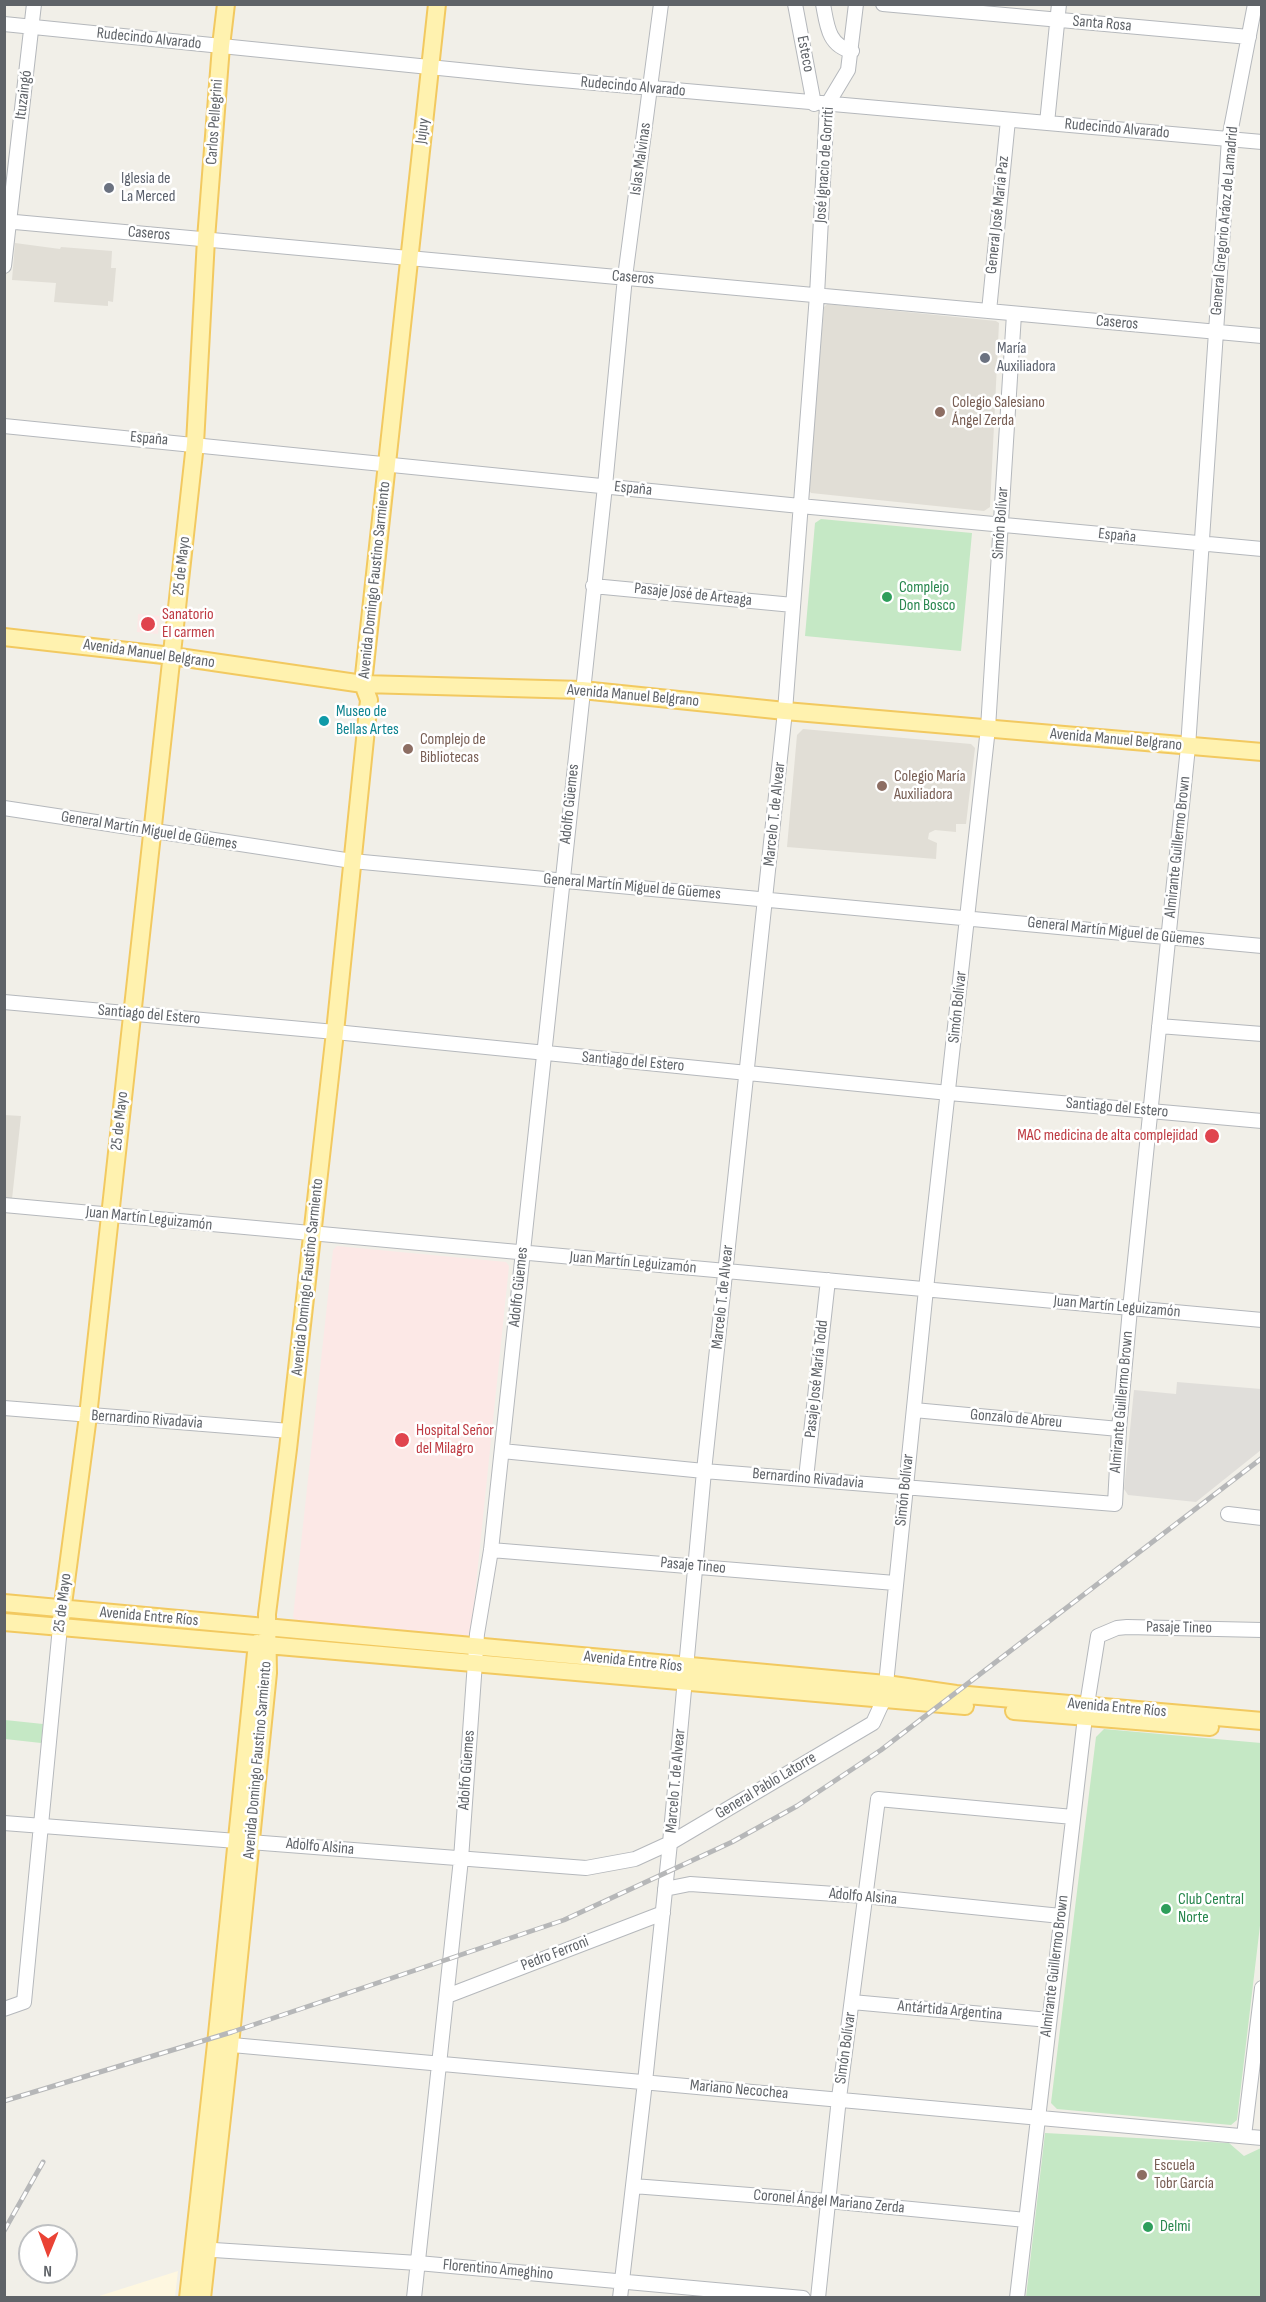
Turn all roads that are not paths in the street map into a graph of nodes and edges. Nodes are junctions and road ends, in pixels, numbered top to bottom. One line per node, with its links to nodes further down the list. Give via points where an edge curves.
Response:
1 (34, 4): 13 (street, Ituzaingó)
2 (226, 4): 15 (main road, Carlos Pellegrini)
3 (437, 4): 17 (main road, Jujuy)
4 (661, 4): 18 (street, Islas Malvinas)
5 (795, 4): 19 (street, Esteco)
6 (823, 4): 16 (street, Esteco, via 833,42)
7 (856, 4): 16 (street, José Ignacio de Gorriti)
8 (882, 4): 11 (street, Santa Rosa)
9 (1059, 4): 11 (street)
10 (1255, 4): 14 (street, General Gregorio Aráoz de Lamadrid)
11 (1058, 20): 14 (street, Santa Rosa); 21 (street)
12 (4, 24): 13 (street, Rudecindo Alvarado)
13 (32, 27): 15 (street, Rudecindo Alvarado); 24 (street, Ituzaingó)
14 (1249, 37): 22 (street, General Gregorio Aráoz de Lamadrid)
15 (221, 46): 17 (street, Rudecindo Alvarado); 25 (main road, Carlos Pellegrini)
16 (852, 51): 19 (street, José Ignacio de Gorriti, via 848,69)
17 (430, 68): 18 (street, Rudecindo Alvarado); 26 (main road, Jujuy)
18 (651, 88): 19 (street, Rudecindo Alvarado); 28 (street, Islas Malvinas)
19 (820, 104): 20 (street, Rudecindo Alvarado); 29 (street, José Ignacio de Gorriti)
20 (1008, 120): 21 (street, Rudecindo Alvarado); 30 (street, General José María Paz)
21 (1047, 123): 22 (street, Rudecindo Alvarado)
22 (1230, 139): 23 (street, Rudecindo Alvarado); 32 (street, General Gregorio Aráoz de Lamadrid)
23 (1262, 142)
24 (7, 221): 25 (street, Caseros); 27 (street, Ituzaingó)
25 (206, 239): 26 (street, Caseros); 35 (main road, 25 de Mayo)
26 (409, 258): 28 (street, Caseros); 36 (main road, Avenida Domingo Faustino Sarmiento)
27 (4, 266)
28 (625, 277): 29 (street, Caseros); 37 (street, Adolfo Güemes)
29 (817, 295): 30 (street, Caseros); 38 (street, Marcelo T. de Alvear)
30 (989, 311): 31 (street, Caseros)
31 (1014, 314): 32 (street, Caseros); 39 (street, Simón Bolívar)
32 (1216, 332): 33 (street, Caseros); 40 (street, Almirante Guillermo Brown)
33 (1262, 336)
34 (4, 426): 35 (street, España)
35 (195, 444): 36 (street, España); 45 (main road, 25 de Mayo)
36 (387, 464): 37 (street, España); 46 (main road, Avenida Domingo Faustino Sarmiento)
37 (604, 486): 38 (street, España); 42 (street, Adolfo Güemes)
38 (800, 506): 39 (street, España); 43 (street, Marcelo T. de Alvear)
39 (1001, 525): 40 (street, España); 49 (street, Simón Bolívar)
40 (1202, 544): 41 (street, España); 50 (street, Almirante Guillermo Brown)
41 (1262, 549)
42 (593, 586): 43 (street, Pasaje José de Arteaga); 47 (street, Adolfo Güemes)
43 (793, 605): 48 (street, Marcelo T. de Alvear)
44 (4, 637): 45 (main road, Avenida Manuel Belgrano)
45 (172, 656): 46 (main road, Avenida Manuel Belgrano); 53 (main road, 25 de Mayo)
46 (363, 684): 47 (main road, Avenida Manuel Belgrano); 54 (main road, Avenida Domingo Faustino Sarmiento, via 369,700)
47 (582, 690): 48 (main road, Avenida Manuel Belgrano); 55 (street, Adolfo Güemes)
48 (785, 711): 49 (main road, Avenida Manuel Belgrano); 56 (street, Marcelo T. de Alvear)
49 (988, 728): 50 (main road, Avenida Manuel Belgrano); 57 (street, Simón Bolívar)
50 (1188, 747): 51 (main road, Avenida Manuel Belgrano); 58 (street, Almirante Guillermo Brown)
51 (1262, 752)
52 (4, 808): 53 (street, General Martín Miguel de Güemes)
53 (151, 832): 54 (street, General Martín Miguel de Güemes); 61 (main road, 25 de Mayo)
54 (352, 861): 55 (street, General Martín Miguel de Güemes); 63 (main road, Avenida Domingo Faustino Sarmiento)
55 (561, 881): 56 (street, General Martín Miguel de Güemes); 65 (street, Adolfo Güemes)
56 (766, 900): 57 (street, General Martín Miguel de Güemes); 66 (street, Marcelo T. de Alvear)
57 (968, 918): 58 (street, General Martín Miguel de Güemes); 67 (street, Simón Bolívar)
58 (1168, 937): 59 (street, General Martín Miguel de Güemes); 62 (street, Almirante Guillermo Brown)
59 (1262, 946)
60 (4, 1002): 61 (street, Santiago del Estero)
61 (132, 1014): 63 (street, Santiago del Estero); 71 (main road, 25 de Mayo)
62 (1159, 1026): 64 (street); 68 (street, Almirante Guillermo Brown)
63 (335, 1032): 65 (street, Santiago del Estero); 72 (main road, Avenida Domingo Faustino Sarmiento)
64 (1262, 1034)
65 (543, 1054): 66 (street, Santiago del Estero); 73 (street, Adolfo Güemes)
66 (748, 1072): 67 (street, Santiago del Estero); 74 (street, Marcelo T. de Alvear)
67 (949, 1093): 68 (street, Santiago del Estero); 76 (street, Simón Bolívar)
68 (1150, 1111): 69 (street, Santiago del Estero); 77 (street, Almirante Guillermo Brown)
69 (1262, 1121)
70 (4, 1205): 71 (street, Juan Martín Leguizamón)
71 (109, 1215): 72 (street, Juan Martín Leguizamón); 81 (main road, 25 de Mayo)
72 (312, 1234): 73 (street, Juan Martín Leguizamón); 83 (main road, Avenida Domingo Faustino Sarmiento)
73 (522, 1253): 74 (street, Juan Martín Leguizamón); 84 (street, Adolfo Güemes)
74 (726, 1271): 75 (street, Juan Martín Leguizamón); 85 (street, Marcelo T. de Alvear)
75 (828, 1280): 76 (street, Juan Martín Leguizamón); 86 (street, Pasaje José María Todd)
76 (926, 1288): 77 (street, Juan Martín Leguizamón); 80 (street, Simón Bolívar)
77 (1130, 1309): 78 (street, Juan Martín Leguizamón); 82 (street, Almirante Guillermo Brown)
78 (1262, 1320)
79 (4, 1408): 81 (street, Bernardino Rivadavia)
80 (914, 1410): 82 (street, Gonzalo de Abreu); 87 (street, Simón Bolívar)
81 (88, 1416): 83 (street, Bernardino Rivadavia); 95 (main road, 25 de Mayo)
82 (1119, 1429): 88 (street, Almirante Guillermo Brown)
83 (290, 1431): 100 (main road, Avenida Domingo Faustino Sarmiento)
84 (502, 1451): 85 (street, Bernardino Rivadavia); 91 (street, Adolfo Güemes)
85 (704, 1471): 86 (street, Bernardino Rivadavia); 92 (street, Marcelo T. de Alvear)
86 (806, 1478): 87 (street, Bernardino Rivadavia)
87 (906, 1488): 88 (street, Bernardino Rivadavia); 93 (street, Simón Bolívar)
88 (1115, 1504)
89 (1228, 1514): 90 (street)
90 (1262, 1518)
91 (491, 1550): 92 (street, Pasaje Tineo); 101 (street, Adolfo Güemes)
92 (696, 1567): 93 (street, Pasaje Tineo); 103 (street, Marcelo T. de Alvear)
93 (895, 1583): 104 (street, Simón Bolívar)
94 (4, 1604): 95 (main road, Avenida Entre Ríos)
95 (62, 1609): 97 (main road, 25 de Mayo); 100 (main road, Avenida Entre Ríos)
96 (4, 1622): 97 (main road, Avenida Entre Ríos)
97 (60, 1627): 100 (main road, Avenida Entre Ríos); 110 (street, 25 de Mayo)
98 (1262, 1630): 99 (street, Pasaje Tineo, via 1127,1627)
99 (1098, 1636): 105 (street, Almirante Guillermo Brown)
100 (264, 1638): 101 (main road, Avenida Entre Ríos); 102 (main road, Avenida Entre Ríos); 111 (main road, Avenida Domingo Faustino Sarmiento)
101 (476, 1645): 102 (street, Adolfo Güemes); 103 (main road, Avenida Entre Ríos)
102 (474, 1664): 103 (main road, Avenida Entre Ríos); 113 (street, Adolfo Güemes)
103 (685, 1675): 104 (main road, Avenida Entre Ríos); 112 (street, Marcelo T. de Alvear)
104 (885, 1692): 105 (main road, Avenida Entre Ríos); 112 (street, General Pablo Latorre, via 873,1723)
105 (1086, 1711): 106 (main road, Avenida Entre Ríos); 107 (main road, Avenida Entre Ríos); 108 (street, Almirante Guillermo Brown)
106 (1262, 1720)
107 (1262, 1732)
108 (1073, 1817): 116 (street, Simón Bolívar, via 878,1799); 118 (street, Almirante Guillermo Brown)
109 (4, 1824): 110 (street, Adolfo Alsina)
110 (40, 1827): 111 (street, Adolfo Alsina); 122 (street, 25 de Mayo, via 24,2002)
111 (243, 1841): 113 (street, Adolfo Alsina); 124 (main road, Avenida Domingo Faustino Sarmiento)
112 (670, 1843): 114 (street, General Pablo Latorre); 115 (street, Marcelo T. de Alvear)
113 (461, 1859): 114 (street, Adolfo Alsina, via 576,1868); 120 (street, Adolfo Güemes)
114 (635, 1859)
115 (665, 1889): 116 (street, Adolfo Alsina, via 690,1884); 117 (street, Marcelo T. de Alvear)
116 (864, 1896): 118 (street, Adolfo Alsina); 121 (street, Simón Bolívar)
117 (663, 1913): 120 (street, Pedro Ferroni); 126 (street, Marcelo T. de Alvear)
118 (1061, 1916): 123 (street, Almirante Guillermo Brown)
119 (1262, 1988): 129 (street)
120 (447, 1996): 125 (street, Adolfo Güemes)
121 (852, 2002): 123 (street, Antártida Argentina); 127 (street, Simón Bolívar)
122 (4, 2009)
123 (1049, 2020): 128 (street, Almirante Guillermo Brown)
124 (224, 2044): 125 (street, Mariano Necochea); 134 (main road, Avenida Domingo Faustino Sarmiento)
125 (439, 2063): 126 (street, Mariano Necochea); 135 (street, Adolfo Güemes)
126 (645, 2082): 127 (street, Mariano Necochea); 131 (street, Marcelo T. de Alvear)
127 (839, 2098): 128 (street, Mariano Necochea); 132 (street, Simón Bolívar)
128 (1039, 2118): 129 (street, Mariano Necochea); 133 (street, Almirante Guillermo Brown)
129 (1244, 2136): 130 (street, Mariano Necochea)
130 (1262, 2138)
131 (633, 2186): 132 (street, Coronel Ángel Mariano Zerda); 136 (street, Marcelo T. de Alvear)
132 (828, 2201): 133 (street, Coronel Ángel Mariano Zerda); 142 (street, Simón Bolívar)
133 (1026, 2220): 143 (street, Almirante Guillermo Brown)
134 (200, 2249): 135 (street, Florentino Ameghino); 137 (main road, Avenida Domingo Faustino Sarmiento); 138 (main road, Avenida Domingo Faustino Sarmiento)
135 (418, 2263): 136 (street, Florentino Ameghino); 139 (street, Adolfo Güemes)
136 (622, 2281): 140 (street, Marcelo T. de Alvear); 141 (street, Florentino Ameghino)
137 (188, 2298)
138 (201, 2298)
139 (414, 2298)
140 (620, 2298)
141 (803, 2298)
142 (818, 2298)
143 (1017, 2298)

